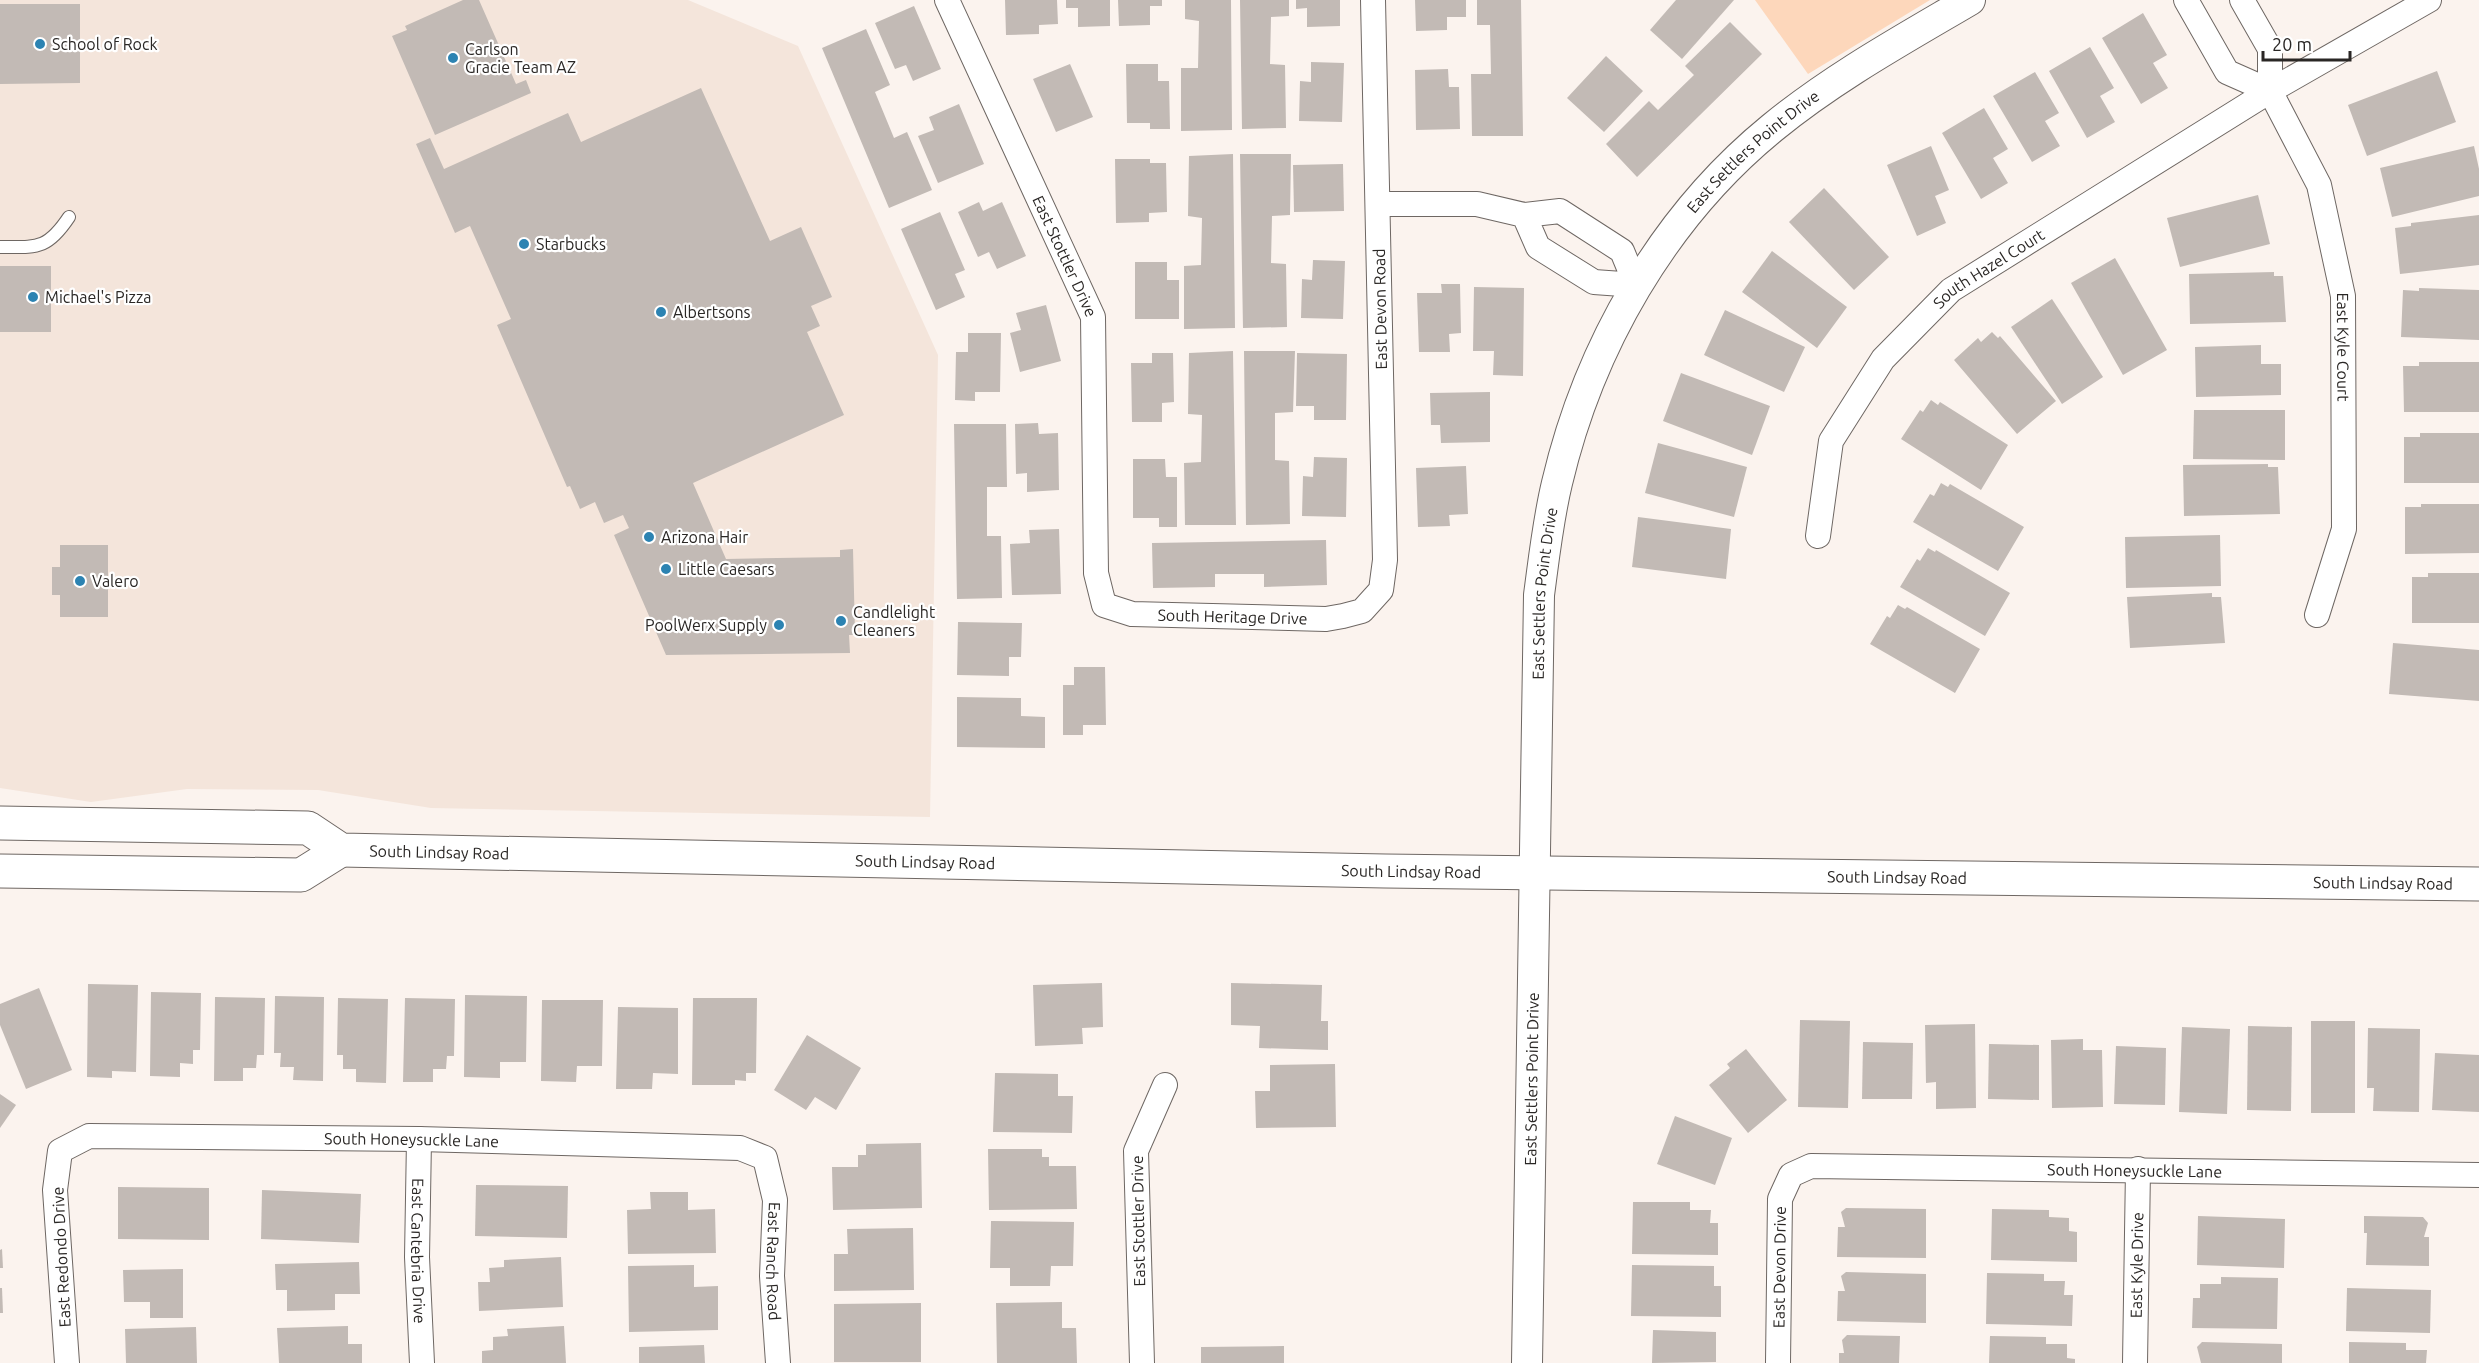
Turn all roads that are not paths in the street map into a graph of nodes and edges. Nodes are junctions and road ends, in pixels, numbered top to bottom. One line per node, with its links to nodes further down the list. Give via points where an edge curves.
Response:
1 (947, 0): 14 (street, East Stottler Drive, via 1092,317 1096,573)
2 (1373, 0): 8 (street, East Devon Road)
3 (1970, 0): 12 (street, East Settlers Point Drive, via 1857,66 1771,129 1681,223)
4 (2186, 0): 7 (street, via 2227,72)
5 (2242, 0): 7 (street, East Kyle Court, via 2270,49)
6 (2429, 0): 7 (street, South Hazel Court)
7 (2270, 91): 13 (street, South Hazel Court, via 1951,290 1883,359 1831,441); 16 (street, East Kyle Court, via 2319,185 2343,296 2344,529)
8 (1378, 204): 9 (street, via 1477,204); 15 (street, East Devon Road, via 1385,560 1382,590)
9 (1524, 215): 12 (street, via 1538,247 1594,282); 12 (street, via 1560,211 1622,251)
10 (69, 217): 11 (lane, via 56,236 41,247)
11 (0, 247)
12 (1636, 285): 20 (street, East Settlers Point Drive, via 1575,420 1548,530 1539,595)
13 (1818, 536)
14 (1104, 605): 15 (street, South Heritage Drive, via 1132,614 1326,619)
15 (1362, 611)
16 (2317, 615)
17 (0, 823): 18 (main road, via 308,828)
18 (341, 850): 19 (main road, via 301,875); 20 (main road, South Lindsay Road)
19 (0, 871)
20 (1532, 872): 21 (main road, South Lindsay Road); 33 (street, East Settlers Point Drive)
21 (2479, 884)
22 (1165, 1085): 32 (street, East Stottler Drive, via 1136,1151)
23 (419, 1139): 24 (street, South Honeysuckle Lane, via 88,1136); 25 (street, South Honeysuckle Lane, via 740,1148); 30 (street, East Cantebria Drive, via 417,1257)
24 (60, 1150): 29 (street, East Redondo Drive, via 55,1190)
25 (765, 1158): 31 (street, East Ranch Road, via 775,1200 772,1276)
26 (2138, 1169): 27 (street, South Honeysuckle Lane); 28 (street, South Honeysuckle Lane, via 1811,1166); 35 (street, East Kyle Drive)
27 (2479, 1174)
28 (1791, 1175): 34 (street, East Devon Drive, via 1780,1199)
29 (67, 1363)
30 (422, 1363)
31 (778, 1363)
32 (1142, 1363)
33 (1527, 1363)
34 (1778, 1363)
35 (2135, 1363)

